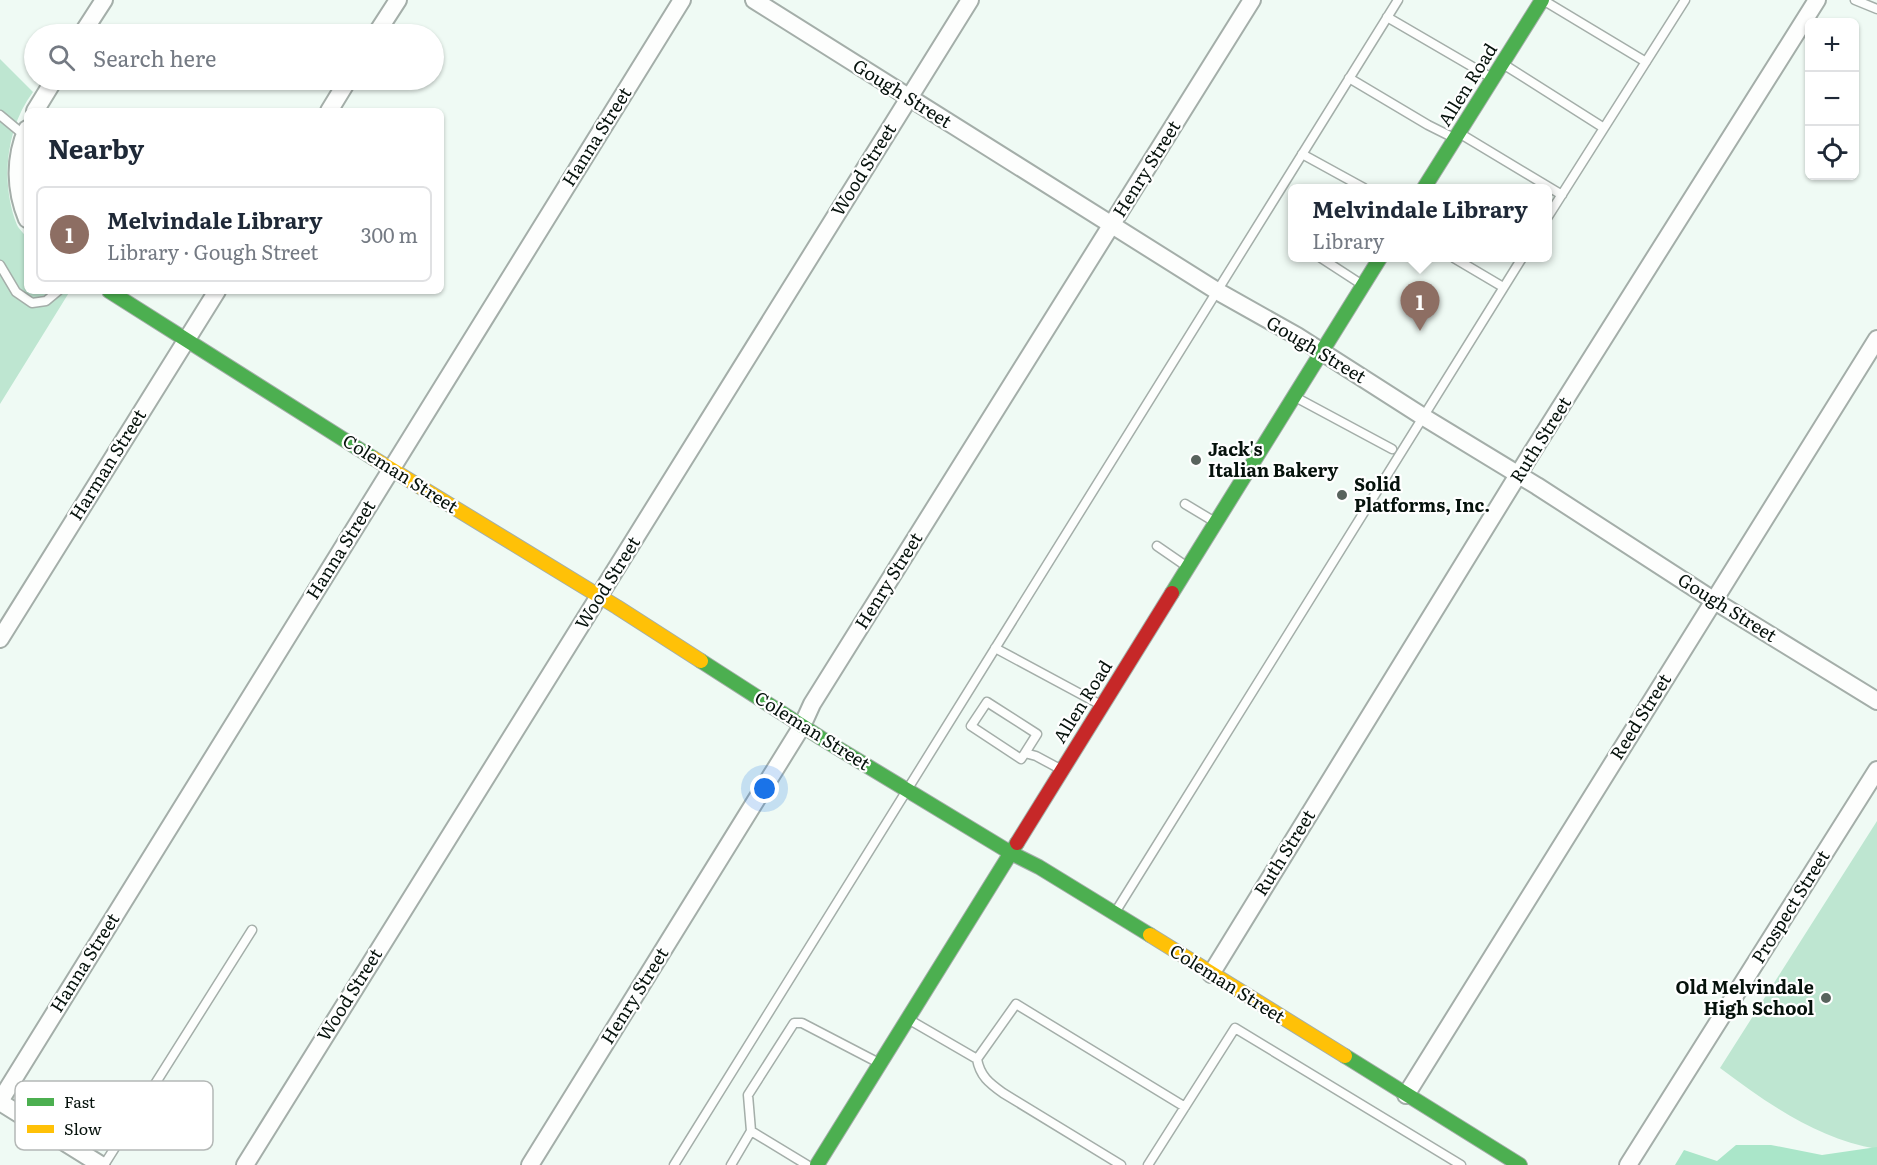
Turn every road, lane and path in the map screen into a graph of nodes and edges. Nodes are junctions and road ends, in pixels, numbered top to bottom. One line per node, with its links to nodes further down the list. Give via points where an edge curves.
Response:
1 (104, 0): 14 (street)
2 (398, 0): 15 (street)
3 (682, 0): 56 (street, Hanna Street)
4 (753, 0): 22 (street, Gough Street)
5 (970, 0): 22 (street, Wood Street)
6 (1252, 0): 38 (street, Henry Street)
7 (1398, 0): 13 (lane)
8 (1542, 0): 16 (lane); 17 (street, Allen Road)
9 (1685, 0): 16 (lane)
10 (1817, 0): 57 (street, Ruth Street)
11 (1855, 0): 12 (lane)
12 (1877, 9)
13 (1387, 17): 18 (lane); 19 (lane)
14 (88, 24)
15 (382, 24)
16 (1646, 62): 26 (lane)
17 (1502, 64): 19 (street, Allen Road); 26 (lane)
18 (1349, 78): 28 (lane, via 1428,125); 30 (lane)
19 (1493, 78): 28 (street, Allen Road)
20 (48, 90): 23 (street)
21 (342, 90): 24 (street)
22 (909, 97): 38 (street, Gough Street); 62 (street, Wood Street)
23 (37, 108)
24 (331, 108)
25 (0, 116): 27 (lane)
26 (1604, 128): 35 (lane)
27 (24, 131)
28 (1457, 136): 32 (street, Allen Road); 33 (lane)
29 (24, 139): 36 (street, via 18,159)
30 (1302, 154): 31 (lane); 46 (lane)
31 (1356, 184)
32 (1427, 184)
33 (1542, 184)
34 (1552, 189): 35 (lane)
35 (1562, 195): 37 (lane)
36 (24, 210)
37 (1552, 211)
38 (1112, 226): 46 (street, Gough Street); 68 (street, Henry Street, via 812,704)
39 (1327, 262): 44 (lane)
40 (1377, 262): 44 (street, Allen Road)
41 (1461, 262): 45 (lane)
42 (1519, 262): 45 (lane)
43 (0, 265): 47 (lane, via 16,292 32,303 46,302)
44 (1363, 285): 52 (street, Allen Road)
45 (1503, 287): 54 (lane)
46 (1217, 291): 52 (street, Gough Street); 65 (lane)
47 (55, 294)
48 (114, 294): 51 (street, Coleman Street)
49 (215, 294): 51 (street, Harman Street)
50 (1877, 339): 63 (street, Reed Street)
51 (186, 341): 56 (street, Coleman Street); 64 (street, Harman Street)
52 (1321, 352): 53 (street, Allen Road); 54 (street, Gough Street)
53 (1294, 396): 55 (lane); 59 (street, Allen Road)
54 (1422, 416): 57 (street, Gough Street); 74 (lane)
55 (1392, 449)
56 (392, 469): 62 (street, Coleman Street); 82 (street, Hanna Street)
57 (1518, 475): 63 (street, Gough Street); 76 (street, Ruth Street)
58 (1185, 504): 59 (lane)
59 (1216, 522): 61 (street, Allen Road)
60 (1157, 546): 61 (lane)
61 (1188, 567): 67 (street, Allen Road)
62 (599, 596): 68 (street, Coleman Street); 89 (street, Wood Street)
63 (1713, 600): 66 (street, Gough Street); 81 (street, Reed Street)
64 (0, 639)
65 (995, 648): 67 (lane); 72 (lane)
66 (1877, 701)
67 (1102, 705): 70 (street, Allen Road)
68 (802, 726): 72 (street, Coleman Street); 90 (street, Henry Street)
69 (1025, 753): 69 (lane, via 1021,759 971,726 987,702 1037,734); 70 (lane)
70 (1062, 770): 73 (street, Allen Road)
71 (1877, 770): 99 (street, Prospect Street)
72 (907, 790): 73 (street, Coleman Street); 91 (lane)
73 (1011, 853): 74 (street, Coleman Street); 77 (street, Allen Road)
74 (1114, 914): 76 (street, Coleman Street)
75 (252, 930): 80 (lane)
76 (1210, 974): 81 (street, Coleman Street)
77 (908, 1019): 78 (lane); 79 (street, Allen Road)
78 (976, 1059): 83 (lane, via 1016,1004); 95 (lane, via 986,1081)
79 (880, 1064): 85 (lane, via 802,1023 794,1023 748,1095); 94 (street, Allen Road)
80 (156, 1081)
81 (1406, 1095): 98 (street, Coleman Street)
82 (0, 1101): 84 (street)
83 (1185, 1107): 96 (lane); 97 (lane, via 1235,1028)
84 (15, 1110)
85 (752, 1131): 92 (lane); 93 (lane)
86 (79, 1150): 88 (street)
87 (112, 1150): 88 (lane)
88 (103, 1165)
89 (245, 1165)
90 (530, 1165)
91 (674, 1165)
92 (731, 1165)
93 (807, 1165)
94 (817, 1165)
95 (1121, 1165)
96 (1148, 1165)
97 (1461, 1165)
98 (1520, 1165)
99 (1628, 1165)

